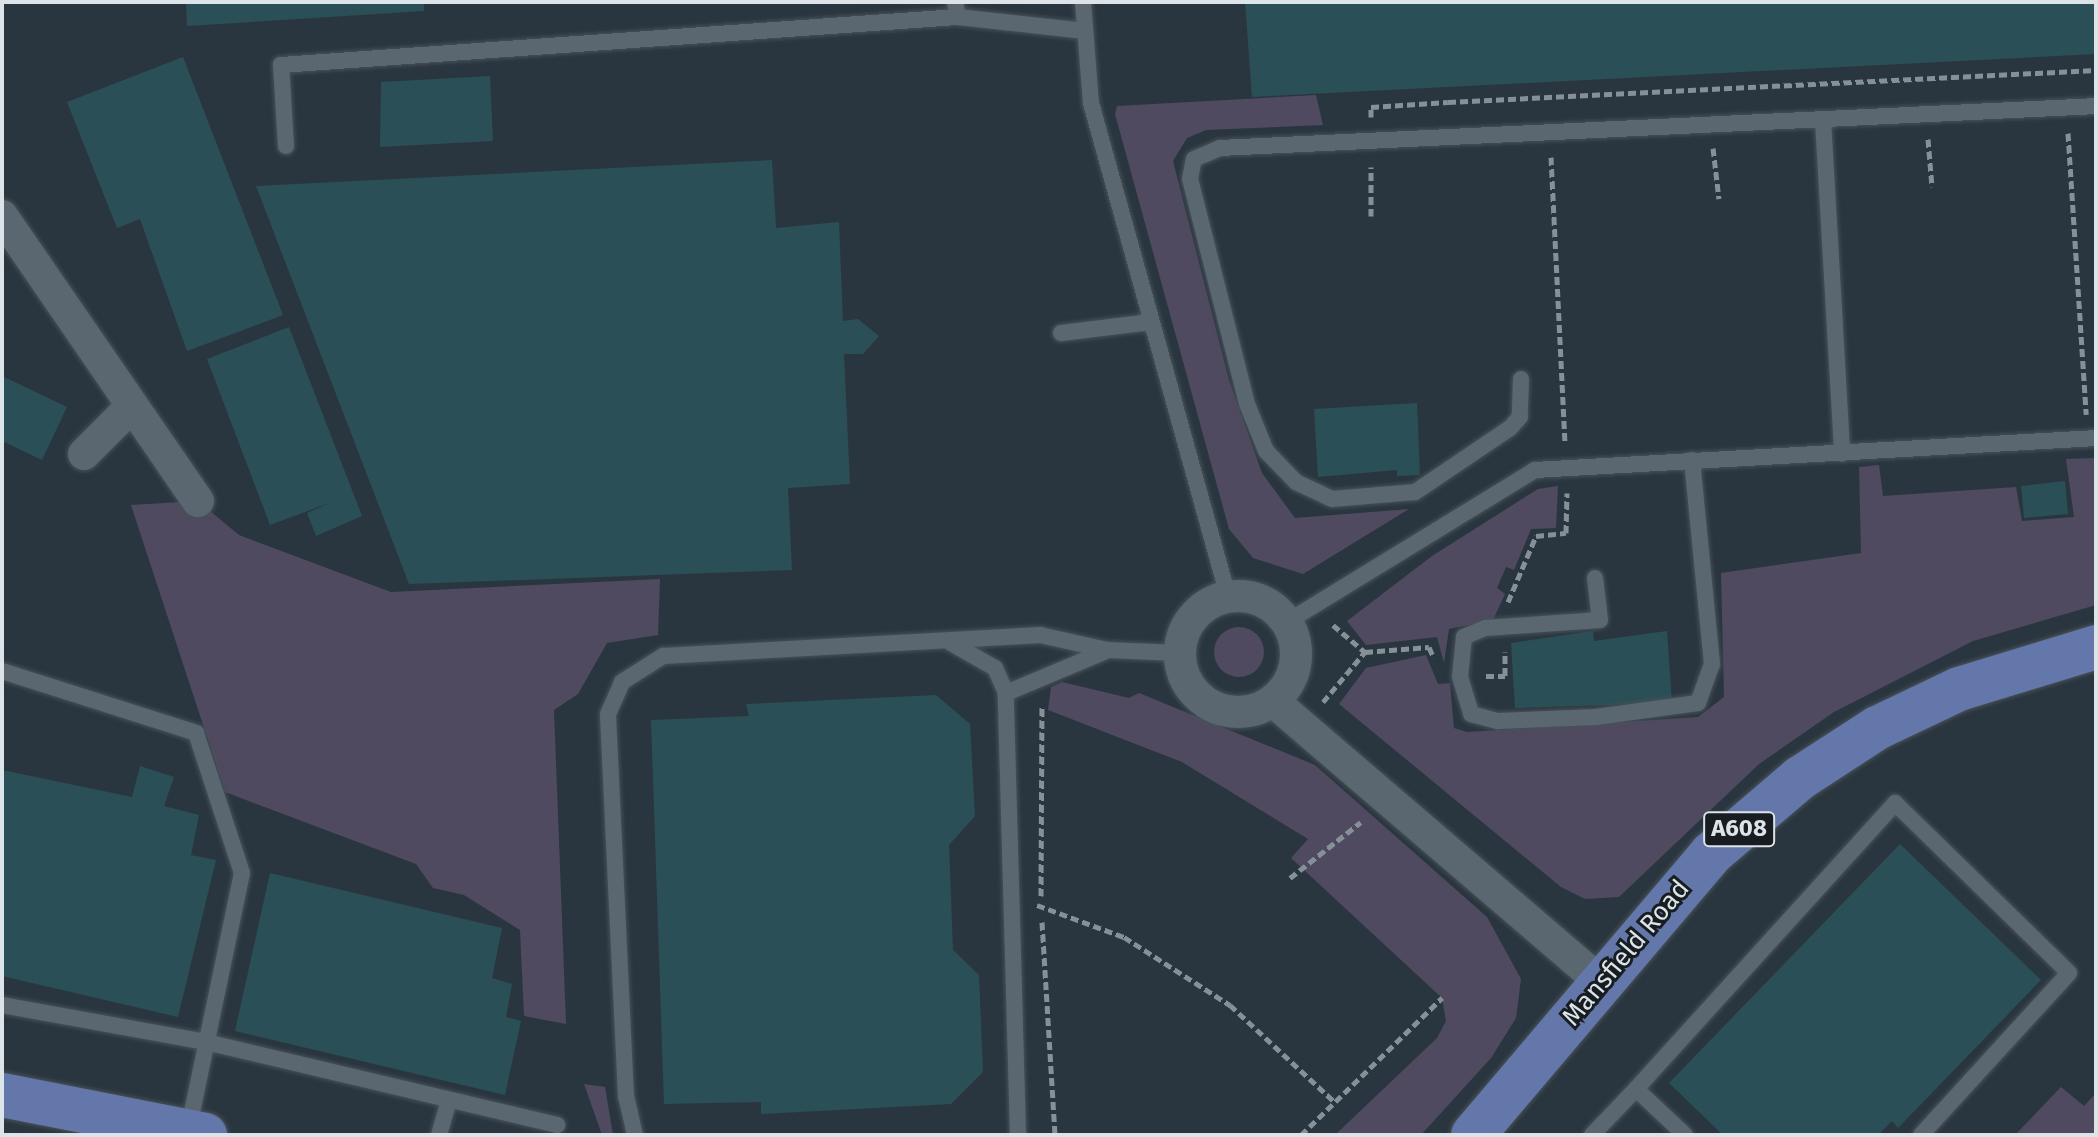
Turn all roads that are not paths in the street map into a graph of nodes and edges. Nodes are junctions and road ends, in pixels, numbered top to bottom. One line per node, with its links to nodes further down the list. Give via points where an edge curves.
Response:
1 (1083, 2): 3 (lane)
2 (957, 10): 3 (lane); 6 (lane, via 281,65)
3 (1085, 31): 8 (lane, via 1091,103)
4 (2096, 106): 5 (lane)
5 (1823, 120): 10 (lane, via 1199,155 1190,179 1246,387 1266,451 1296,482 1332,499 1415,492 1520,417); 13 (lane)
6 (286, 146)
7 (2, 216): 11 (street)
8 (1151, 322): 9 (lane); 18 (lane)
9 (1061, 333)
10 (1521, 379)
11 (130, 408): 14 (street); 16 (street)
12 (2092, 438): 13 (lane)
13 (1842, 453): 15 (lane)
14 (84, 454)
15 (1692, 460): 17 (lane, via 1712,664 1698,703 1596,717 1498,721 1471,714 1460,677 1464,637 1485,628 1600,620); 19 (lane, via 1566,465 1516,480)
16 (198, 501)
17 (1595, 578)
18 (1228, 596): 19 (street, via 1255,598); 23 (street, via 1193,616)
19 (1300, 614): 26 (street, via 1294,673)
20 (942, 641): 22 (lane, via 1040,635); 25 (lane, via 995,668); 36 (lane, via 663,656 622,682 608,714 626,1097)
21 (2096, 647): 27 (main road, Mansfield Road / A608, via 1959,689 1877,728 1800,778 1711,854)
22 (1107, 650): 23 (lane); 25 (lane, via 1042,673)
23 (1179, 653): 26 (street, via 1190,688 1220,710 1248,711)
24 (2, 671): 29 (lane, via 196,733 242,873)
25 (1006, 693): 37 (lane)
26 (1273, 701): 27 (street)
27 (1601, 982): 38 (main road, Mansfield Road / A608)
28 (2, 1005): 29 (lane)
29 (206, 1042): 32 (lane); 34 (lane)
30 (1636, 1089): 39 (lane); 40 (lane); 41 (lane, via 1895,803 2069,973)
31 (2, 1095): 34 (main road)
32 (449, 1099): 33 (lane); 35 (lane)
33 (557, 1125)
34 (196, 1133)
35 (439, 1135)
36 (635, 1135)
37 (1018, 1135)
38 (1473, 1135)
39 (1592, 1135)
40 (1685, 1135)
41 (1921, 1135)

